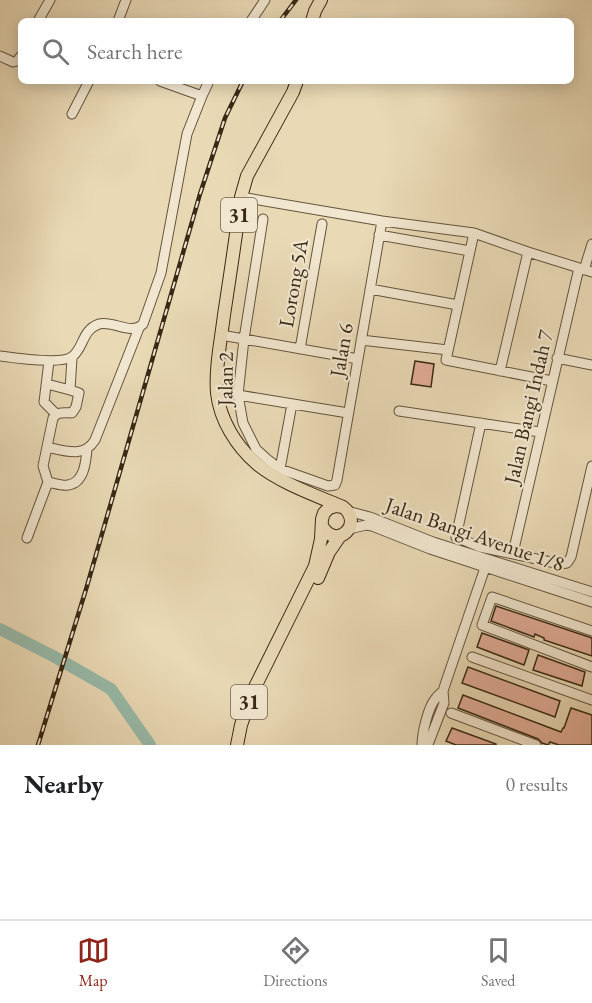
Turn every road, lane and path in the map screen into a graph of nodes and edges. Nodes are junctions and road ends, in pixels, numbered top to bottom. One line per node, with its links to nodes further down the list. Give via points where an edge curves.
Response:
1 (50, 0): 5 (street)
2 (126, 0): 6 (street)
3 (265, 0): 7 (street)
4 (321, 0): 8 (main road)
5 (40, 18)
6 (119, 18)
7 (253, 18)
8 (313, 18)
9 (0, 56): 10 (street, via 13,62)
10 (18, 60)
11 (87, 84): 16 (street)
12 (168, 84): 15 (street)
13 (207, 84): 15 (street)
14 (296, 84): 17 (main road, 31, via 247,176)
15 (201, 96): 29 (street, via 187,134 161,273)
16 (72, 114)
17 (241, 197): 19 (street); 30 (main road, 31)
18 (263, 219): 31 (street, Jalan 2)
19 (382, 221): 21 (street); 22 (street, Jalan 6)
20 (322, 224): 33 (street, Lorong 5A)
21 (474, 233): 24 (street); 25 (street)
22 (379, 235): 24 (street); 27 (street, Jalan 6)
23 (592, 244): 26 (street, Jalan Bangi Indah 7)
24 (470, 251): 28 (street)
25 (528, 252): 26 (street); 42 (street)
26 (585, 270): 37 (street, Jalan Bangi Indah 7)
27 (370, 289): 28 (street); 32 (street, Jalan 6)
28 (458, 304): 34 (street)
29 (139, 328): 36 (street, via 99,324 85,335); 54 (street, via 95,440)
30 (221, 335): 31 (street); 40 (main road, 31)
31 (244, 339): 33 (street); 46 (street, Jalan 2)
32 (361, 340): 34 (street); 38 (street, Jalan 6)
33 (300, 349): 38 (street)
34 (447, 355): 42 (street)
35 (0, 356): 39 (street)
36 (72, 358): 39 (street); 45 (street)
37 (557, 358): 41 (street); 43 (street, Jalan Bangi Indah 7)
38 (358, 359): 49 (street, Jalan 6)
39 (49, 361): 44 (street)
40 (218, 361): 60 (main road, 31, via 217,394 223,416 245,452 272,474); 61 (main road, 31, via 213,390 216,413 226,438 254,471 310,500)
41 (592, 366)
42 (500, 371): 43 (street)
43 (552, 381): 52 (street, Jalan Bangi Indah 7)
44 (47, 384): 45 (street); 50 (street, via 44,402)
45 (70, 390): 50 (street, via 79,393 76,407 72,413)
46 (238, 395): 47 (street); 56 (street, Jalan 2, via 248,436 256,449)
47 (292, 404): 49 (street); 56 (street)
48 (399, 411): 51 (street)
49 (348, 413): 58 (street, Jalan 6)
50 (56, 414): 53 (street)
51 (481, 423): 52 (street); 64 (street, via 456,537)
52 (540, 432): 64 (street, Jalan Bangi Indah 7)
53 (47, 447): 54 (street, via 73,452); 57 (street, via 44,466)
54 (87, 449): 57 (street, via 85,466 77,481 68,485)
55 (592, 466): 59 (street)
56 (280, 469): 58 (street, Jalan 2)
57 (48, 482): 63 (street)
58 (335, 485)
59 (590, 487): 64 (street, via 567,563)
60 (345, 509): 61 (main road, via 329,508); 62 (main road, via 351,519); 65 (street, Jalan Bangi Avenue 1/8)
61 (322, 522): 62 (main road, via 329,534); 70 (main road, 31, via 315,566)
62 (345, 533): 65 (street, Jalan Bangi Avenue 1/8, via 372,526 430,549); 70 (main road, 31, via 329,552 303,608)
63 (27, 538)
64 (513, 554)
65 (486, 563): 66 (street, Jalan Bangi Avenue 1/8); 67 (street, Jalan Bangi Avenue 1/8); 75 (street, via 443,691 439,720)
66 (592, 592)
67 (592, 602)
68 (592, 631): 71 (street, via 492,597 482,625)
69 (472, 657): 72 (street)
70 (269, 661): 74 (main road, 31, via 252,693)
71 (592, 667)
72 (592, 700)
73 (451, 713): 76 (street)
74 (237, 745)
75 (424, 745)
76 (536, 745)

